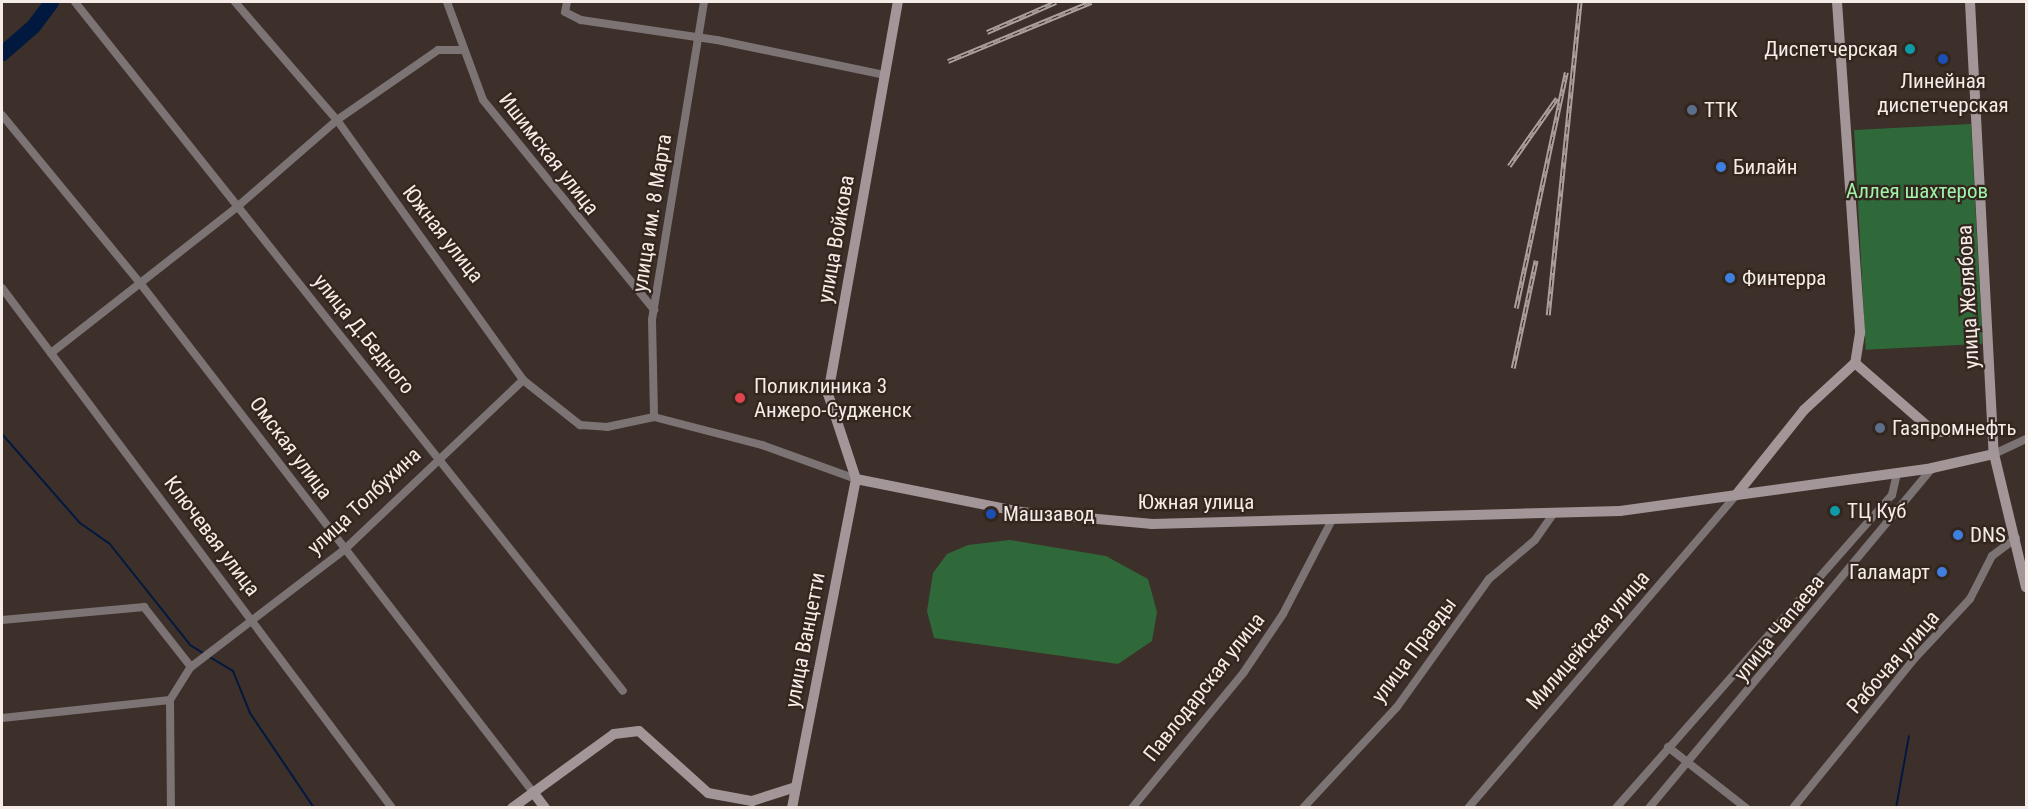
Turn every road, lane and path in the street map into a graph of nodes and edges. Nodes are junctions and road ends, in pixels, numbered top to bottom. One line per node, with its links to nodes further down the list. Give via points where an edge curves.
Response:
1 (75, 2): 14 (street, улица Д.Бедного)
2 (236, 2): 13 (street, Южная улица)
3 (447, 2): 10 (street, Ишимская улица)
4 (567, 2): 9 (street, via 565,12)
5 (704, 2): 9 (street, улица им. 8 Марта)
6 (898, 2): 11 (street, улица Войкова)
7 (1837, 2): 19 (street, via 1860,333)
8 (1970, 2): 22 (street, улица Желябова)
9 (698, 39): 11 (street); 17 (street, улица им. 8 Марта)
10 (463, 50): 13 (street, via 438,50); 17 (street, Ишимская улица, via 483,100)
11 (885, 75): 28 (street, улица Войкова, via 828,394)
12 (2, 115): 15 (street, Омская улица)
13 (337, 120): 14 (street); 20 (street, Южная улица)
14 (237, 207): 15 (street); 25 (street, улица Д.Бедного)
15 (140, 283): 18 (street); 33 (street, Омская улица)
16 (2, 288): 18 (street, Ключевая улица)
17 (654, 310): 21 (street, улица им. 8 Марта)
18 (51, 352): 36 (street, Ключевая улица)
19 (1856, 363): 22 (street, via 1934,432); 29 (street, via 1804,410)
20 (523, 380): 21 (street, Южная улица, via 580,425 607,427); 25 (street, улица Толбухина)
21 (654, 417): 28 (street, Южная улица, via 762,445)
22 (1994, 430): 24 (street, улица Желябова)
23 (2026, 439): 24 (street)
24 (1994, 454): 26 (street, Южная улица); 32 (street, улица Желябова)
25 (439, 455): 33 (street, улица Толбухина); 38 (street, улица Д.Бедного)
26 (1932, 468): 27 (street, Южная улица); 42 (street, улица Чапаева)
27 (1897, 473): 29 (street, Южная улица); 41 (street, улица Чапаева, via 1892,495)
28 (856, 479): 31 (street, Южная улица, via 1021,512 1152,524); 43 (street, улица Ванцетти)
29 (1736, 495): 30 (street, Южная улица, via 1620,512); 52 (street, Милицейская улица)
30 (1553, 514): 31 (street, Южная улица); 51 (street, улица Правды, via 1535,540 1489,579 1397,707)
31 (1332, 520): 50 (street, Павлодарская улица, via 1308,571 1244,672)
32 (2016, 538): 34 (street, улица Желябова); 56 (street, Рабочая улица, via 1992,556 1970,599 1914,659)
33 (344, 550): 36 (street, улица Толбухина); 44 (street, Омская улица)
34 (2026, 587)
35 (2, 620): 37 (street, via 144,607)
36 (252, 620): 37 (street, улица Толбухина); 46 (street, Ключевая улица)
37 (191, 667): 39 (street, улица Толбухина)
38 (623, 691)
39 (170, 700): 40 (street); 45 (street)
40 (2, 718)
41 (1668, 747): 42 (street); 53 (street, улица Чапаева)
42 (1689, 762): 54 (street, улица Чапаева); 55 (street)
43 (796, 787): 44 (street, via 752,801 708,792 639,731 615,734); 49 (street, улица Ванцетти)
44 (533, 792): 47 (street); 48 (street, Омская улица)
45 (171, 807)
46 (392, 807)
47 (512, 807)
48 (545, 807)
49 (792, 807)
50 (1132, 807)
51 (1303, 807)
52 (1468, 807)
53 (1616, 807)
54 (1649, 807)
55 (1746, 807)
56 (1792, 807)

